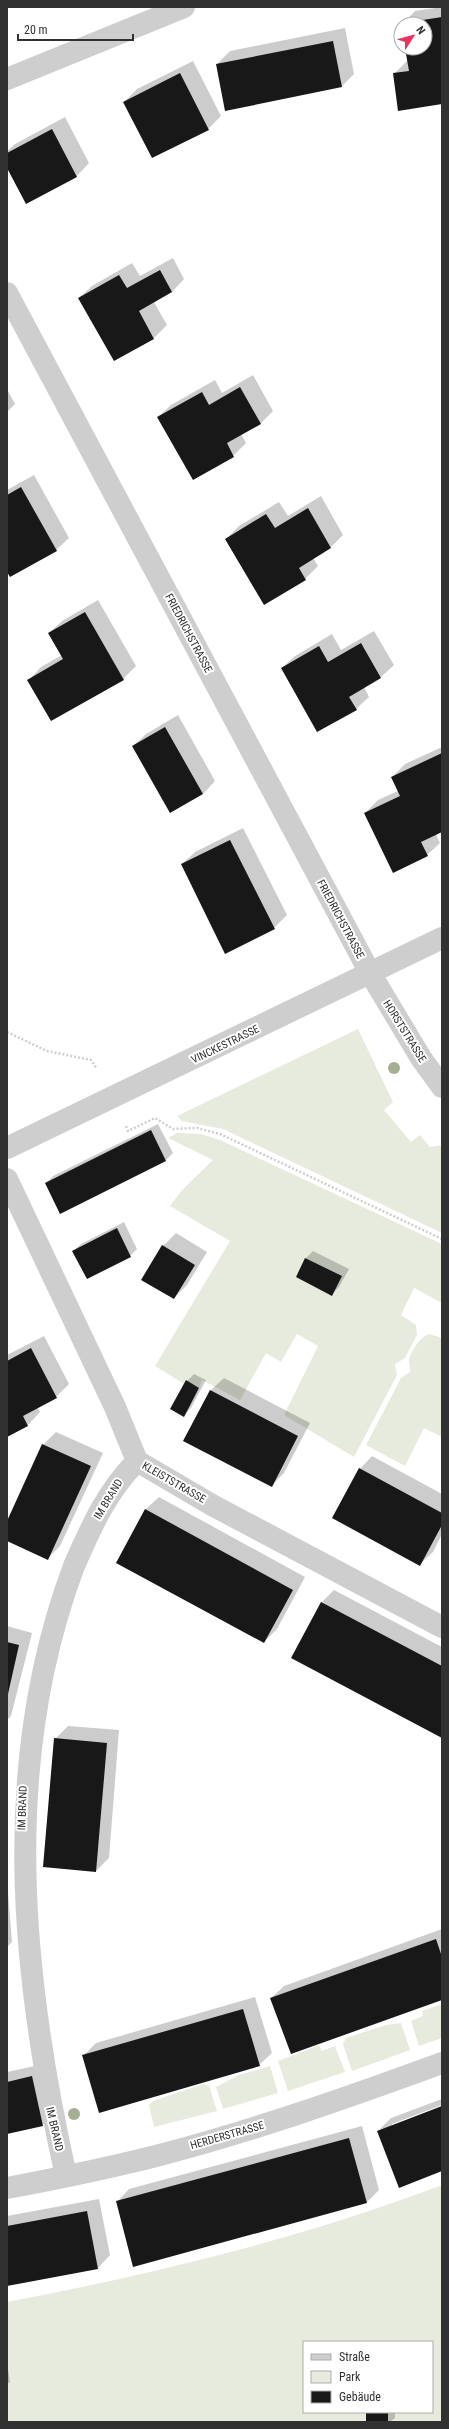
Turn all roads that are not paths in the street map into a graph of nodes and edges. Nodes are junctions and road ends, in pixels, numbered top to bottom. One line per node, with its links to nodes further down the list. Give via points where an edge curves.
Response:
1 (184, 7): 2 (street)
2 (7, 79)
3 (7, 293): 5 (street, FRIEDRICHSTRASSE)
4 (442, 938): 5 (street, VINCKESTRASSE)
5 (370, 973): 6 (street, HORSTSTRASSE, via 420,1058); 7 (street, VINCKESTRASSE)
6 (442, 1086)
7 (7, 1148)
8 (7, 1179): 9 (street, KLEISTSTRASSE, via 115,1407)
9 (137, 1461): 10 (street, KLEISTSTRASSE, via 212,1505); 12 (street, IM BRAND, via 121,1477 104,1502 64,1591 40,1662 24,1751 20,1860 28,1971 49,2100)
10 (442, 1627)
11 (442, 2063): 12 (street, HERDERSTRASSE, via 235,2134 151,2157)
12 (66, 2176): 13 (street, HERDERSTRASSE)
13 (7, 2188)

